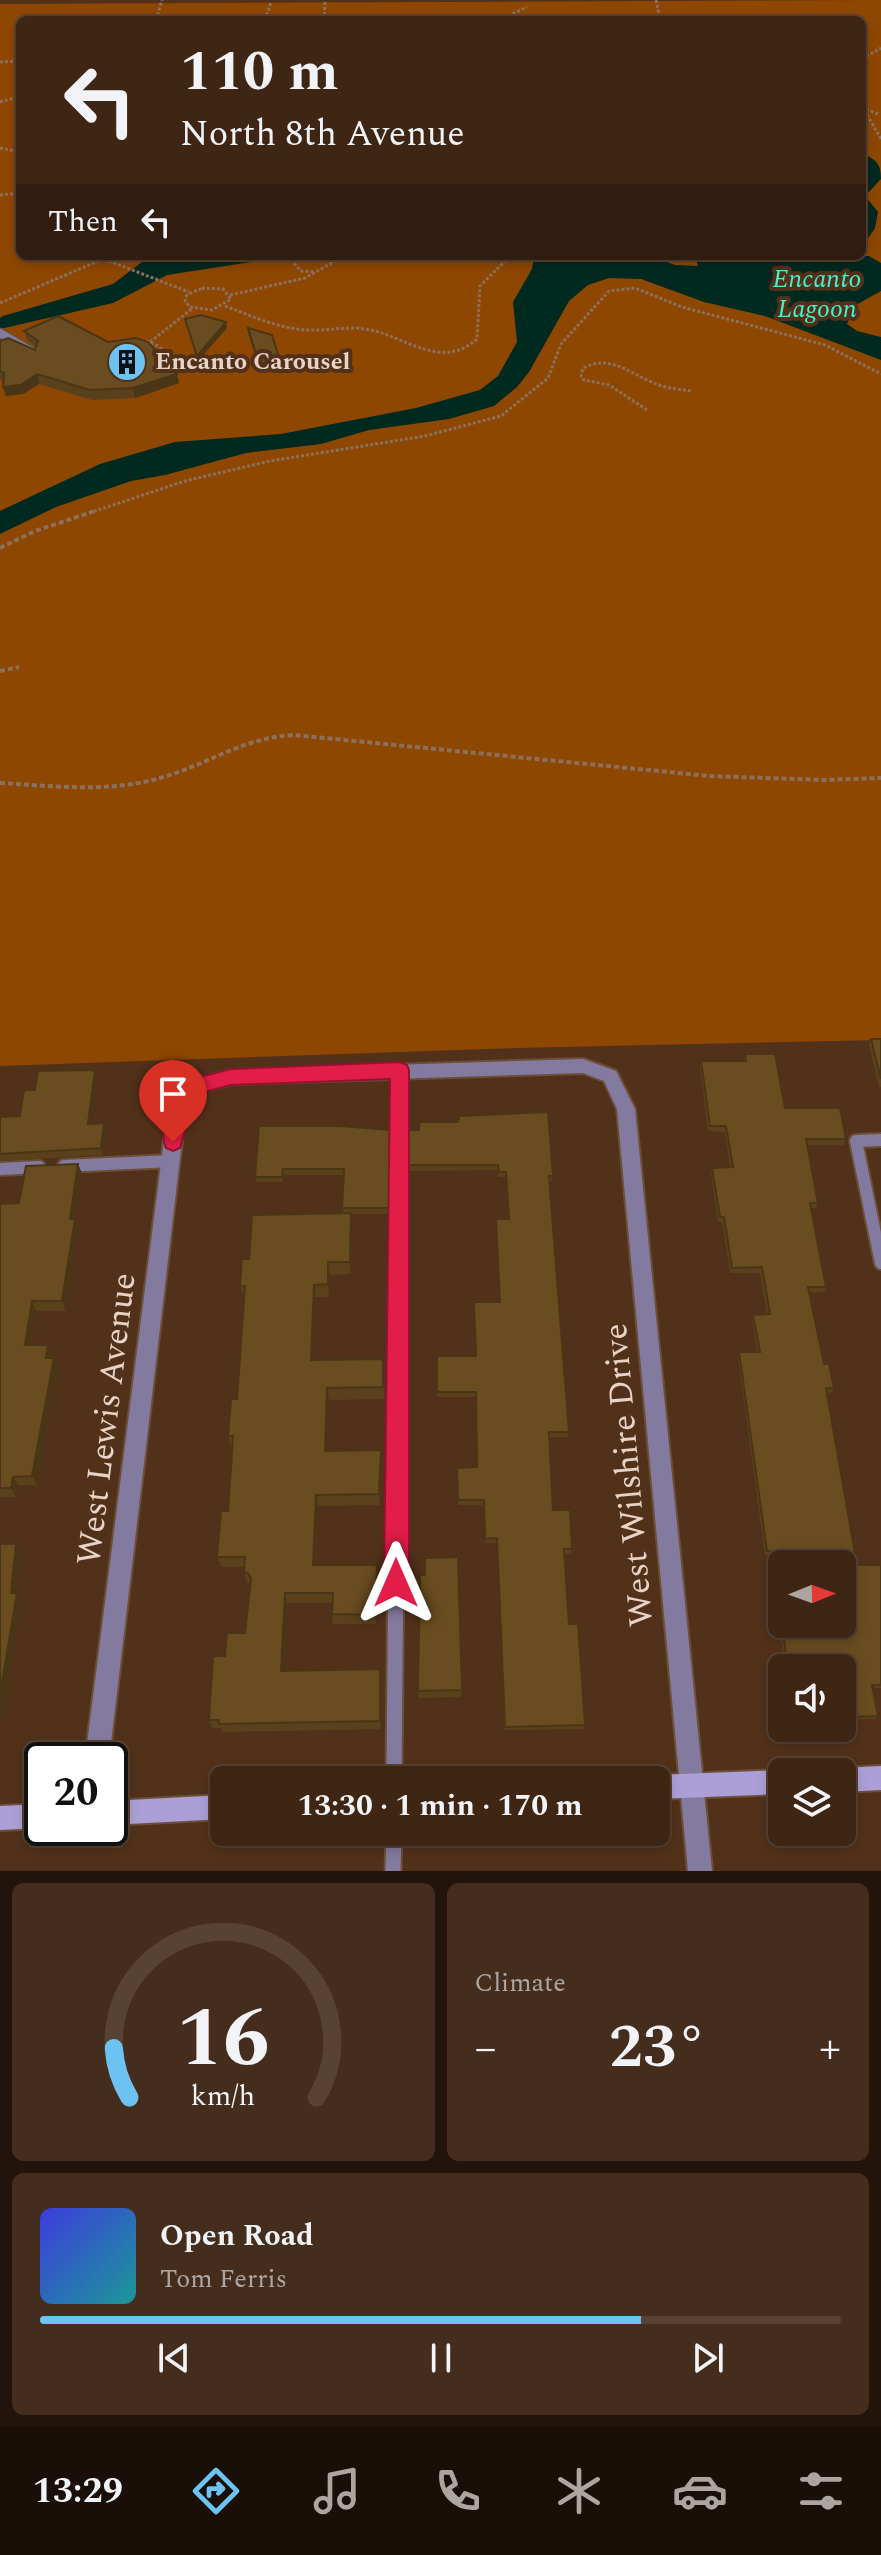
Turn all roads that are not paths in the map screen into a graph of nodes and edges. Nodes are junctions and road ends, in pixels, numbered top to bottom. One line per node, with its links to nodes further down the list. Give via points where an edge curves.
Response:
1 (2, 334): 2 (lane)
2 (34, 353)
3 (400, 1070): 5 (street, West Lewis Avenue, via 231,1077 188,1088 175,1124); 9 (lane); 13 (street, West Wilshire Drive, via 583,1066 610,1076 626,1109)
4 (881, 1140): 7 (lane, via 856,1141)
5 (172, 1161): 6 (lane); 8 (street, West Lewis Avenue)
6 (0, 1169)
7 (881, 1263)
8 (99, 1742)
9 (394, 1766)
10 (881, 1778): 11 (main road)
11 (856, 1779)
12 (768, 1783): 13 (main road)
13 (692, 1786): 14 (main road); 21 (street, West Wilshire Drive)
14 (670, 1787)
15 (210, 1808): 16 (main road)
16 (128, 1812)
17 (24, 1817): 18 (main road)
18 (0, 1818)
19 (394, 1846): 20 (lane)
20 (393, 1871)
21 (700, 1871)

